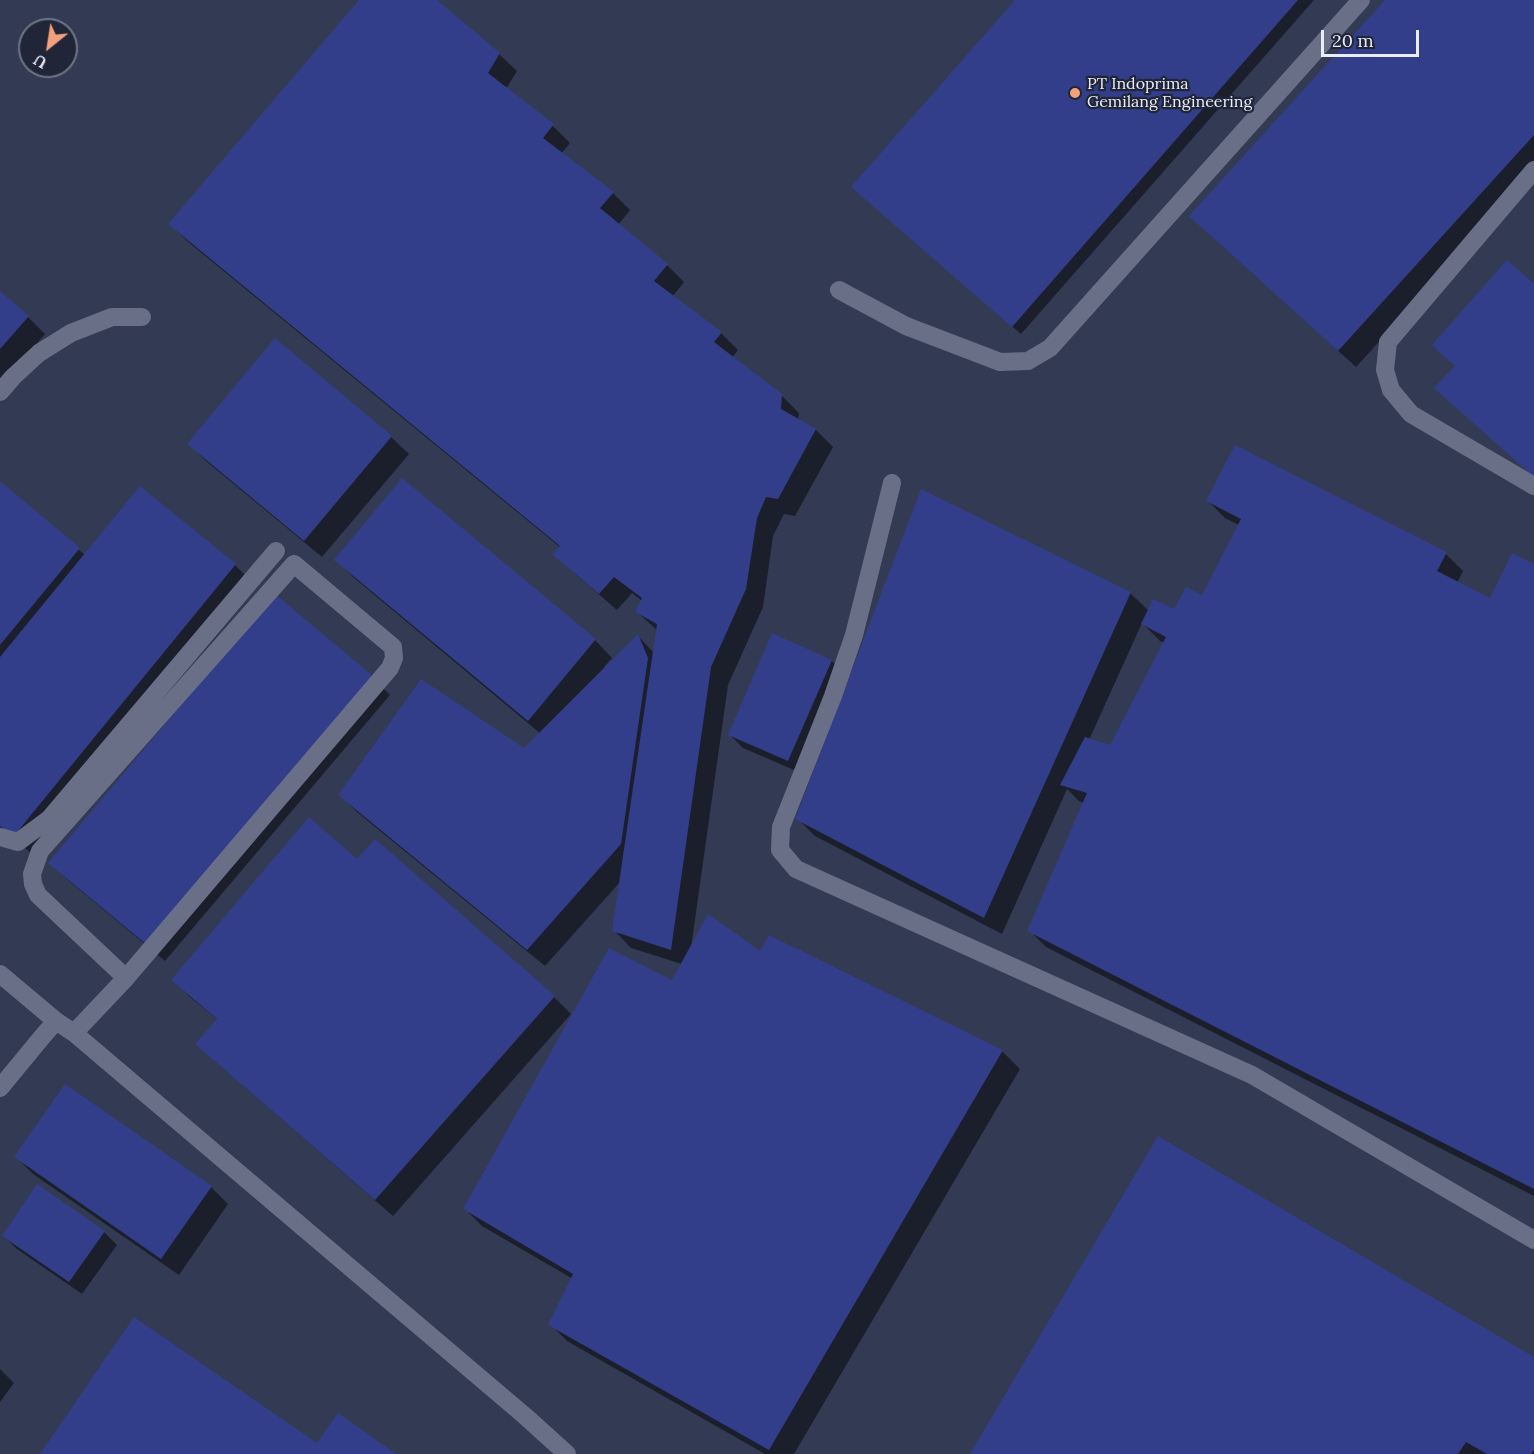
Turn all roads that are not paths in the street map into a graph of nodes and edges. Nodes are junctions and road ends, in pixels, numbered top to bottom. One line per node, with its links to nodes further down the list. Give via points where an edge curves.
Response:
1 (1361, 0): 3 (lane, via 1050,348 1028,361 1000,362 906,326)
2 (1534, 170): 7 (lane, via 1388,342 1385,370 1391,390 1411,414)
3 (839, 290)
4 (142, 316): 5 (lane, via 112,317 71,333 39,353)
5 (0, 392)
6 (892, 483): 15 (lane, via 854,635 781,827 780,850 796,869 1252,1075)
7 (1534, 486)
8 (276, 551): 9 (lane, via 49,819 18,842)
9 (0, 837)
10 (0, 974): 12 (lane)
11 (126, 978): 11 (lane, via 38,895 32,874 40,851 294,564 393,647 390,668); 13 (lane)
12 (56, 1021): 13 (lane); 14 (lane)
13 (74, 1033): 16 (lane)
14 (0, 1088)
15 (1534, 1240)
16 (567, 1454)

